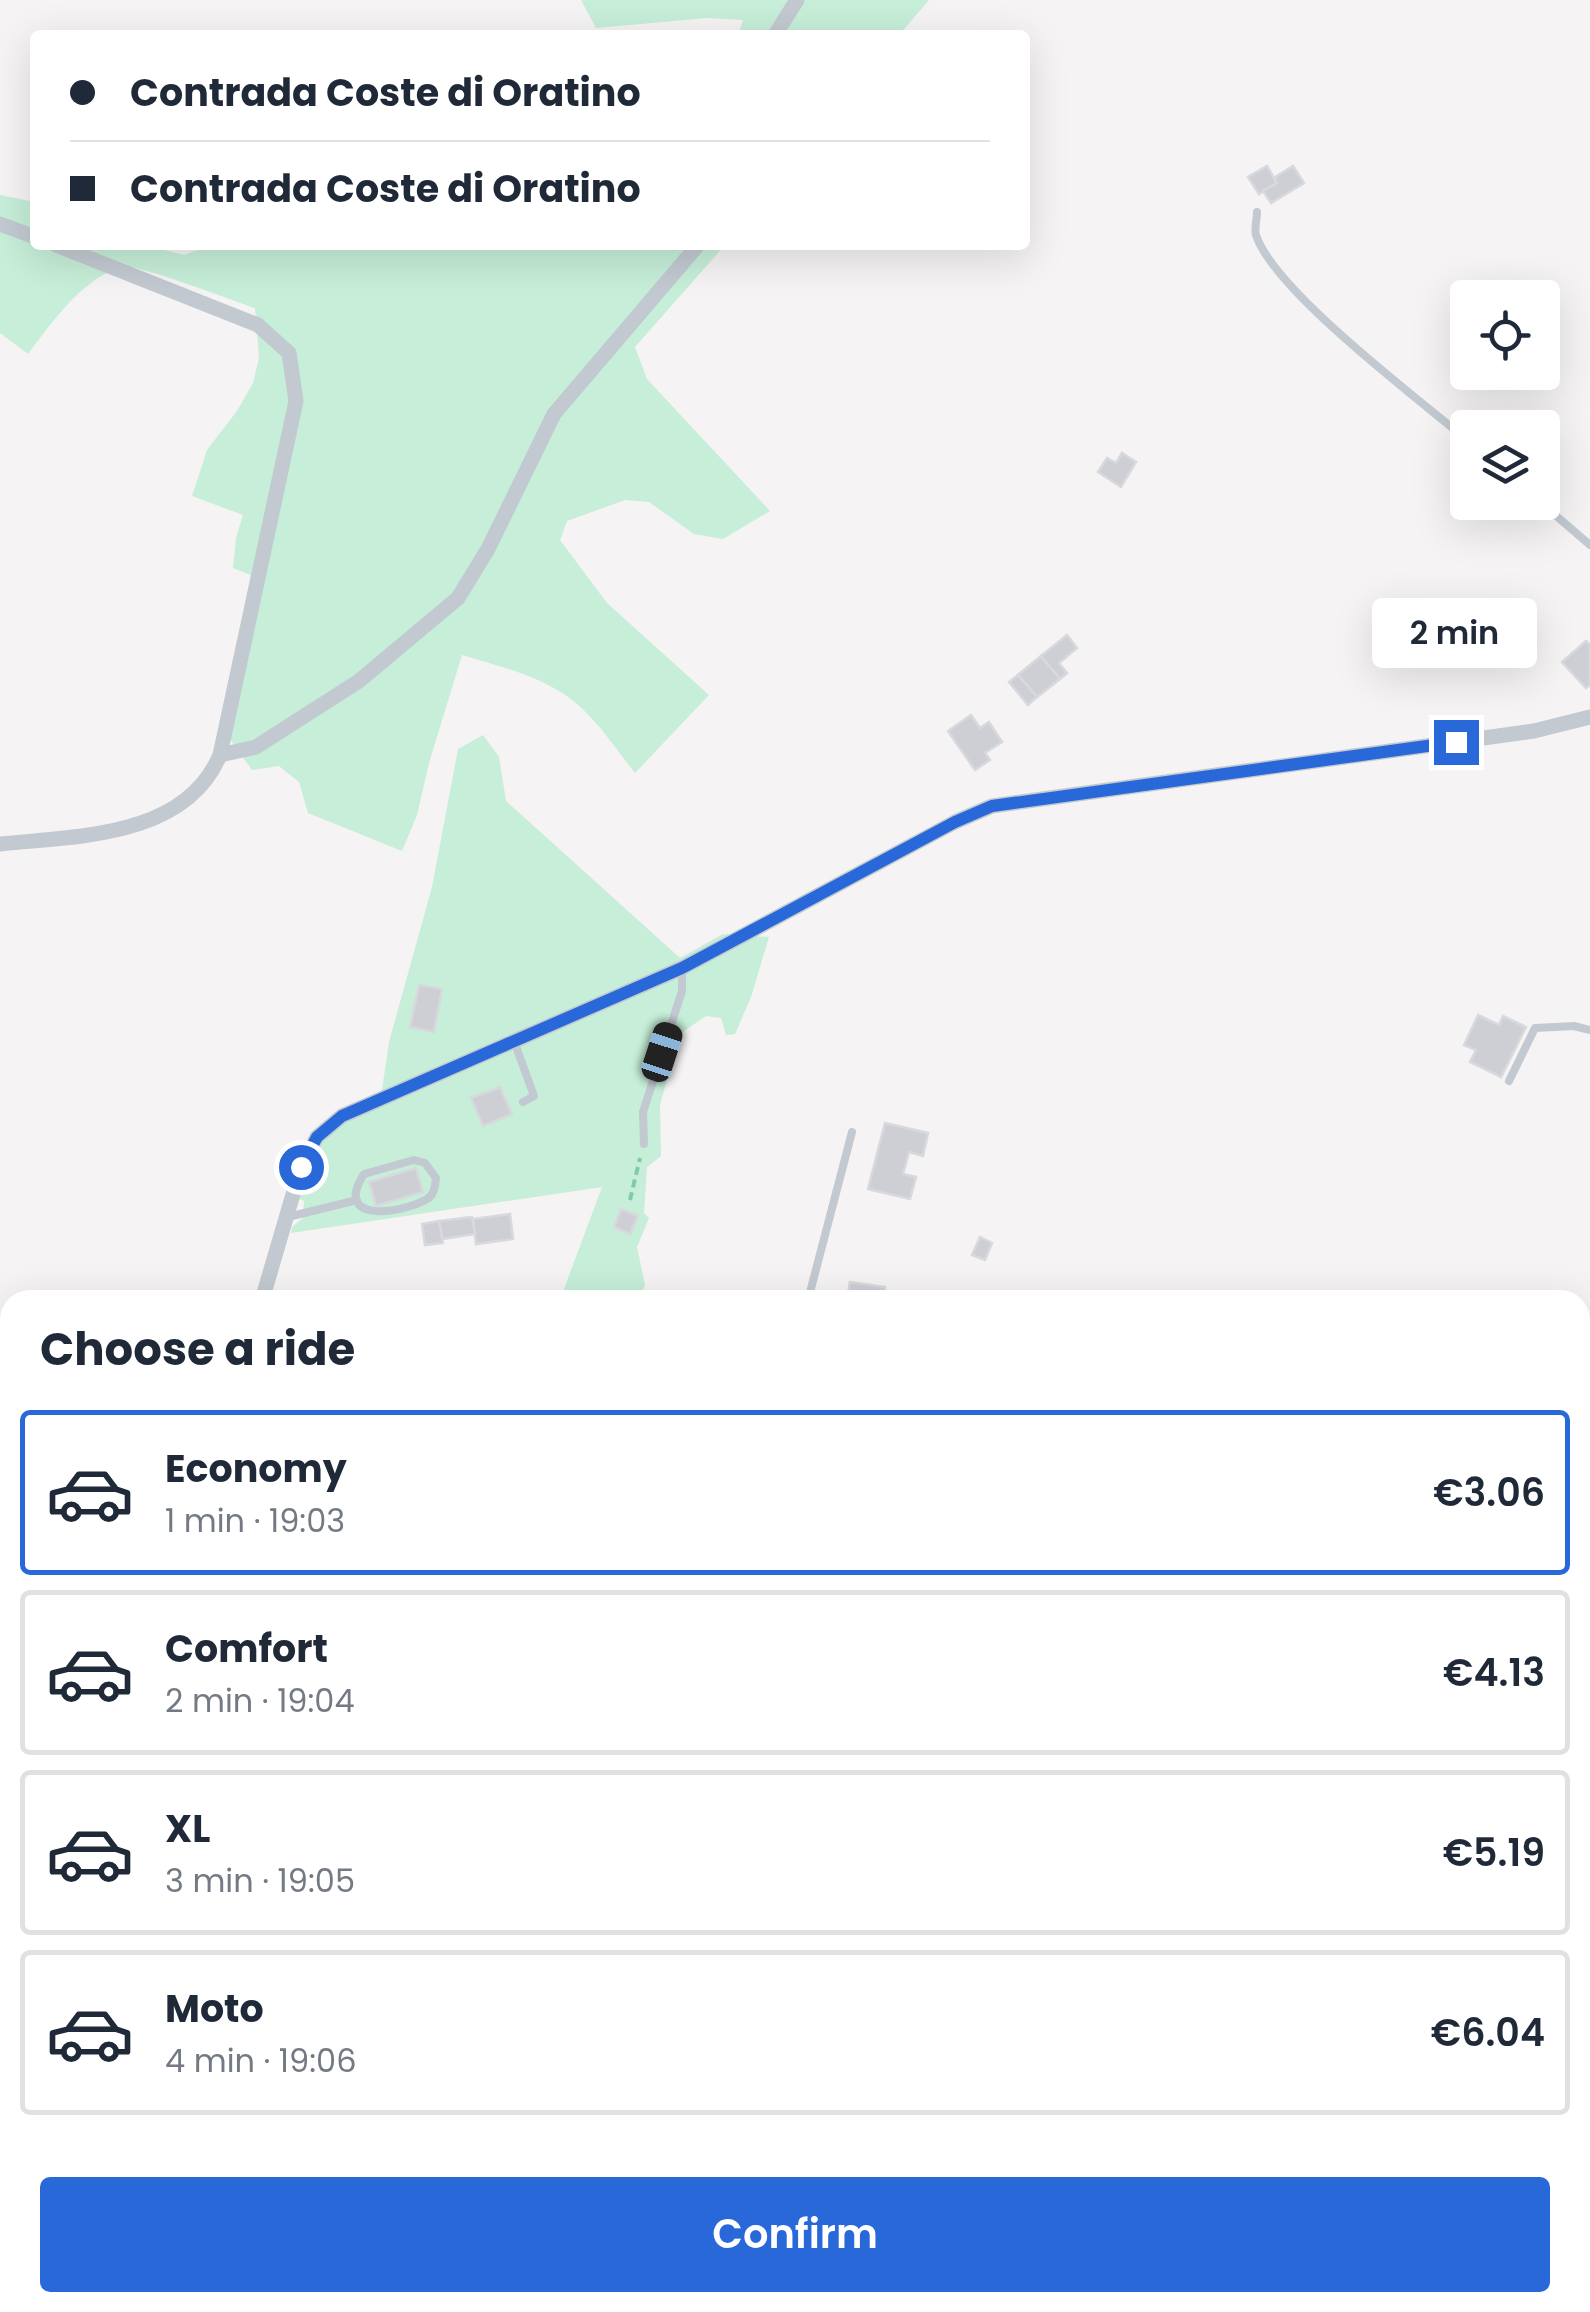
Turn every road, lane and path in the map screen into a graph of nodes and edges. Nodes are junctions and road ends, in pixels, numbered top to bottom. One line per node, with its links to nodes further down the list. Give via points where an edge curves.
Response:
1 (796, 0): 2 (street)
2 (777, 30)
3 (1257, 212): 8 (lane, via 1255,234 1313,310)
4 (0, 224): 5 (street)
5 (30, 235)
6 (69, 250): 12 (street, via 236,314 289,353 296,401)
7 (694, 250): 12 (street, via 554,414 458,598 359,681 256,747)
8 (1450, 425)
9 (1560, 519): 10 (lane)
10 (1590, 544)
11 (1590, 717): 14 (street, via 1534,732 992,806)
12 (220, 755): 13 (street, via 210,780 152,821)
13 (0, 844)
14 (682, 968): 16 (street); 20 (lane, via 682,991 643,1112)
15 (1590, 1030): 17 (lane, via 1535,1028)
16 (514, 1041): 18 (lane, via 534,1096); 23 (street, via 342,1116 317,1137)
17 (1509, 1081)
18 (523, 1102)
19 (852, 1132): 25 (lane)
20 (644, 1144): 22 (path)
21 (357, 1200): 21 (lane, via 375,1214 428,1199 436,1178 425,1162 414,1160 364,1174); 23 (lane)
22 (630, 1200)
23 (286, 1218): 24 (street)
24 (265, 1290)
25 (811, 1290)

